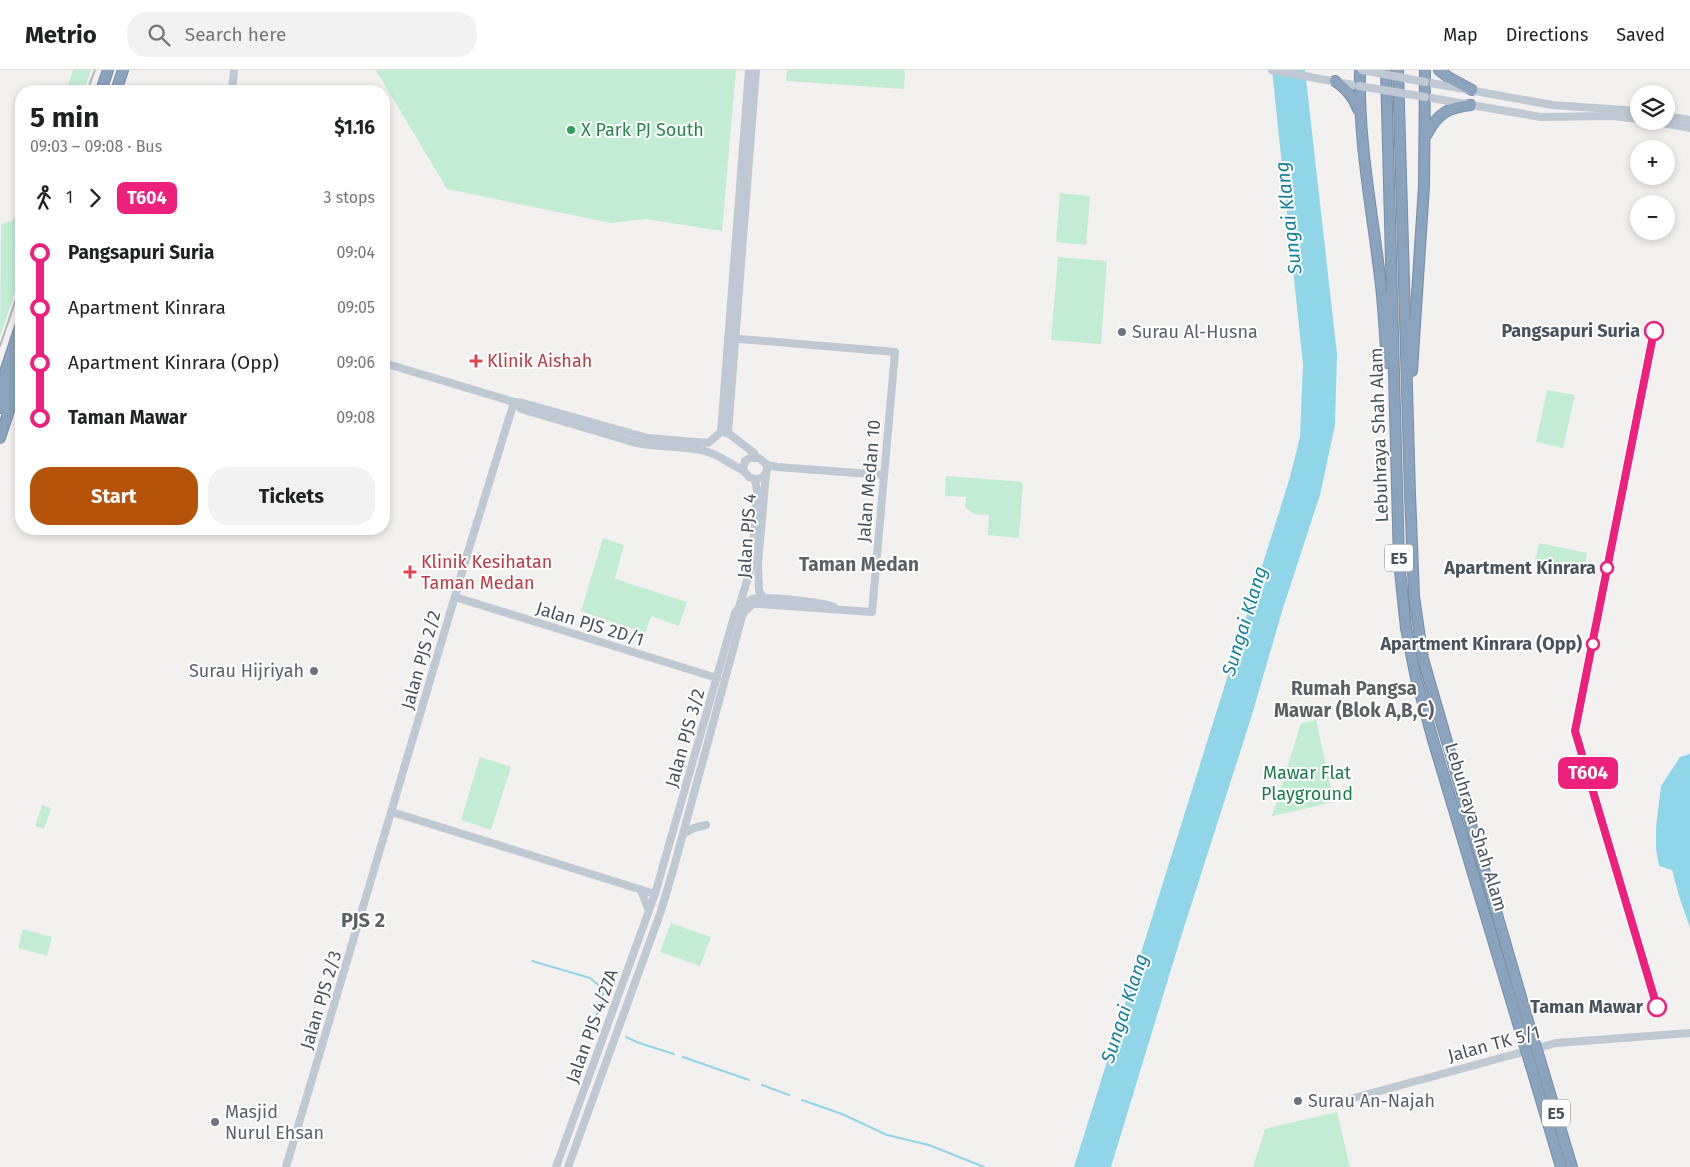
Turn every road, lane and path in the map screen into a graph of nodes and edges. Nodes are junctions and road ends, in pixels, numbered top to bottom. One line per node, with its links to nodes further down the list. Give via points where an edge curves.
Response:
1 (108, 70): 15 (highway)
2 (116, 70): 16 (highway)
3 (124, 70): 17 (highway)
4 (234, 70): 18 (main road)
5 (749, 70): 31 (main road)
6 (756, 70): 31 (main road)
7 (1272, 70): 13 (main road)
8 (1361, 70): 14 (main road, bridge); 19 (highway)
9 (1386, 70): 41 (highway, Lebuhraya Shah Alam / E5)
10 (1398, 70): 48 (highway, Lebuhraya Shah Alam / E5)
11 (1425, 70): 14 (highway)
12 (1439, 70): 20 (highway)
13 (1333, 81): 19 (main road); 24 (highway, via 1353,97)
14 (1425, 82): 20 (main road); 21 (highway)
15 (103, 85)
16 (111, 85)
17 (118, 85)
18 (233, 85)
19 (1359, 86): 21 (main road, bridge); 24 (highway)
20 (1472, 90): 23 (main road, via 1552,105)
21 (1425, 97): 22 (main road); 30 (highway)
22 (1471, 105): 25 (main road, via 1541,117); 30 (highway, via 1456,106 1446,111)
23 (1630, 110)
24 (1360, 112): 41 (highway, via 1382,288)
25 (1630, 118)
26 (1675, 118): 27 (main road)
27 (1690, 120)
28 (1675, 125): 29 (main road)
29 (1690, 128)
30 (1426, 136): 48 (highway, via 1413,348)
31 (731, 338): 39 (main road); 46 (main road, Jalan Medan 10, via 895,352)
32 (15, 342): 35 (highway)
33 (15, 364): 38 (highway)
34 (390, 364): 37 (main road)
35 (0, 386)
36 (15, 392): 40 (highway)
37 (514, 402): 39 (main road, via 648,438 708,443); 44 (main road, via 521,409 636,443 706,451); 49 (main road, Jalan PJS 2/2)
38 (0, 408)
39 (724, 432): 42 (main road, via 754,453)
40 (0, 438)
41 (1395, 441): 62 (highway, Lebuhraya Shah Alam / E5, via 1399,562 1406,628 1416,678)
42 (756, 458): 43 (main road); 44 (main road, via 745,461)
43 (768, 465): 45 (main road); 46 (main road)
44 (743, 470): 47 (main road)
45 (766, 474): 47 (main road); 50 (main road, Jalan PJS 4, via 758,564 759,591)
46 (884, 475): 52 (main road, Jalan Medan 10, via 872,612)
47 (755, 479): 51 (main road, Jalan PJS 4, via 758,490)
48 (1410, 494): 62 (highway, Lebuhraya Shah Alam / E5, via 1414,596 1423,659)
49 (455, 597): 53 (main road, Jalan PJS 2D/1); 54 (main road, Jalan PJS 2/2)
50 (764, 598): 51 (main road); 52 (main road, via 822,604)
51 (748, 604): 52 (main road); 53 (main road, Jalan PJS 3/2, via 735,613); 56 (main road, Jalan PJS 3/2)
52 (837, 609)
53 (717, 678): 57 (main road, Jalan PJS 3/2)
54 (392, 812): 58 (main road); 70 (main road, Jalan PJS 2/3)
55 (706, 825): 56 (main road)
56 (683, 834): 60 (main road, Jalan PJS 3/2)
57 (660, 879): 58 (main road); 59 (main road, Jalan PJS 3/2)
58 (641, 890): 59 (main road); 61 (main road)
59 (655, 894): 61 (main road, Jalan PJS 4/27A)
60 (661, 910): 65 (main road, Jalan PJS 4/27A)
61 (649, 911): 64 (main road, Jalan PJS 4/27A)
62 (1525, 1029): 66 (highway, Lebuhraya Shah Alam / E5, bridge)
63 (1690, 1033): 69 (main road, Jalan TK 5/1, via 1556,1043)
64 (597, 1056): 65 (main road, via 599,1062); 67 (main road, Jalan PJS 4/27A)
65 (607, 1060): 68 (main road, Jalan PJS 4/27A)
66 (1535, 1061): 73 (highway, Lebuhraya Shah Alam / E5); 74 (highway, Lebuhraya Shah Alam / E5)
67 (587, 1082): 68 (main road, via 594,1079); 71 (main road, Jalan PJS 4/27A)
68 (598, 1085): 72 (main road, Jalan PJS 4/27A)
69 (1338, 1102)
70 (286, 1167)
71 (556, 1167)
72 (568, 1167)
73 (1561, 1167)
74 (1572, 1167)

